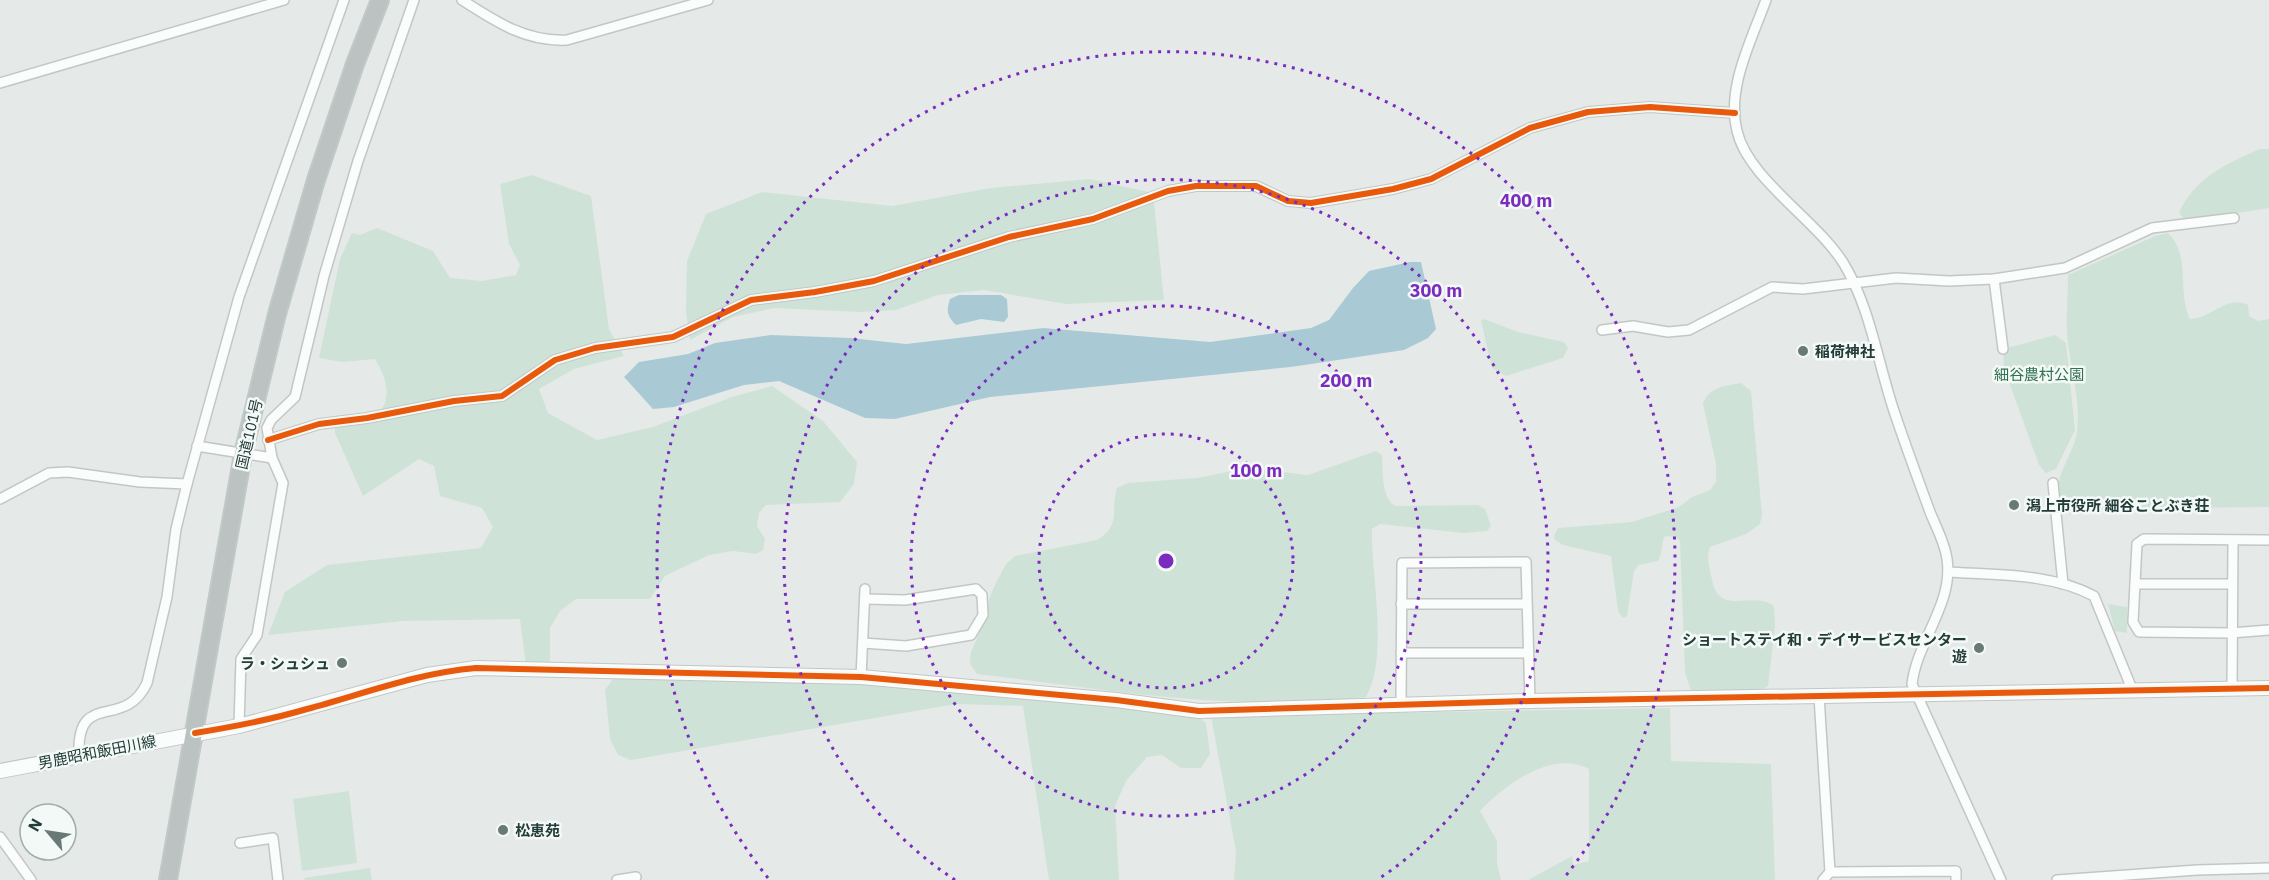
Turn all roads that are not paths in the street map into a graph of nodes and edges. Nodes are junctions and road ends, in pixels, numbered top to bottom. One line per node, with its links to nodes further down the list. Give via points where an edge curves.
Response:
1 (284, 0): 8 (street)
2 (344, 0): 16 (street, via 246,275)
3 (380, 0): 17 (highway, 国道101号, via 316,180 277,314)
4 (414, 0): 15 (street, via 372,118 324,276 296,397 271,420)
5 (462, 0): 6 (street, via 512,30 548,41 567,40)
6 (708, 0)
7 (1766, 0): 9 (street, via 1740,75)
8 (0, 83)
9 (1735, 113): 12 (street, via 1737,132 1747,155 1831,246); 15 (street, via 1650,107 1588,112 1530,129 1431,179 1311,203 1287,201 1257,186 1196,186 1168,191 1093,219 1009,237 874,281 751,300 674,337 575,354 540,368 502,396 319,424)
10 (2234, 218): 11 (street, via 2152,228 2065,268)
11 (1994, 279): 12 (street, via 1949,282 1896,278); 14 (street)
12 (1853, 282): 13 (street, via 1803,289 1772,287 1689,330 1668,332 1633,326); 24 (street, via 1894,412 1947,557)
13 (1602, 330)
14 (2003, 349)
15 (268, 440): 18 (street)
16 (197, 446): 17 (street); 20 (street)
17 (243, 454): 18 (street); 44 (highway, 国道101号)
18 (272, 458): 43 (street, via 283,483 257,635 241,659)
19 (2053, 483): 25 (street)
20 (187, 484): 21 (street, via 49,473); 45 (street, via 147,683 132,705 89,717 78,738)
21 (0, 499)
22 (2269, 540): 23 (street)
23 (2233, 541): 26 (street, via 2144,539 2137,544); 27 (street)
24 (1948, 572): 25 (street); 39 (street, via 1940,607 1914,668 1912,684)
25 (2063, 584): 37 (street, via 2094,596)
26 (2135, 584): 27 (street); 31 (street, via 2133,622 2139,632)
27 (2232, 584): 31 (street)
28 (1401, 604): 29 (street); 29 (street, via 1402,563 1526,562); 33 (street)
29 (1526, 604): 34 (street)
30 (2269, 630): 31 (street)
31 (2231, 633): 38 (street)
32 (863, 643): 32 (street, via 865,594 905,600 976,589 982,595 983,615 971,635 906,646); 35 (street)
33 (1401, 653): 34 (street); 42 (street)
34 (1527, 653): 41 (street)
35 (861, 677): 42 (street, 男鹿昭和飯田川線, via 1198,711); 43 (street, 男鹿昭和飯田川線, via 476,668 427,675)
36 (2269, 688): 38 (street, 男鹿昭和飯田川線)
37 (2132, 689): 38 (street, 男鹿昭和飯田川線); 39 (street, 男鹿昭和飯田川線)
38 (2232, 690)
39 (1916, 693): 40 (street, 男鹿昭和飯田川線); 58 (street)
40 (1819, 696): 41 (street, 男鹿昭和飯田川線); 50 (street)
41 (1530, 701): 42 (street, 男鹿昭和飯田川線)
42 (1401, 704)
43 (239, 726): 44 (street, 男鹿昭和飯田川線)
44 (195, 733): 45 (street, 男鹿昭和飯田川線); 53 (highway, 国道101号)
45 (79, 756): 46 (street, 男鹿昭和飯田川線)
46 (0, 771)
47 (0, 837): 52 (street)
48 (240, 843): 54 (street, via 273,838)
49 (2269, 868): 59 (street)
50 (1830, 872): 56 (street); 57 (street, via 1956,871)
51 (636, 877): 55 (street)
52 (31, 880)
53 (168, 880)
54 (278, 880)
55 (617, 880)
56 (1823, 880)
57 (1956, 880)
58 (2001, 880)
59 (2056, 880)

